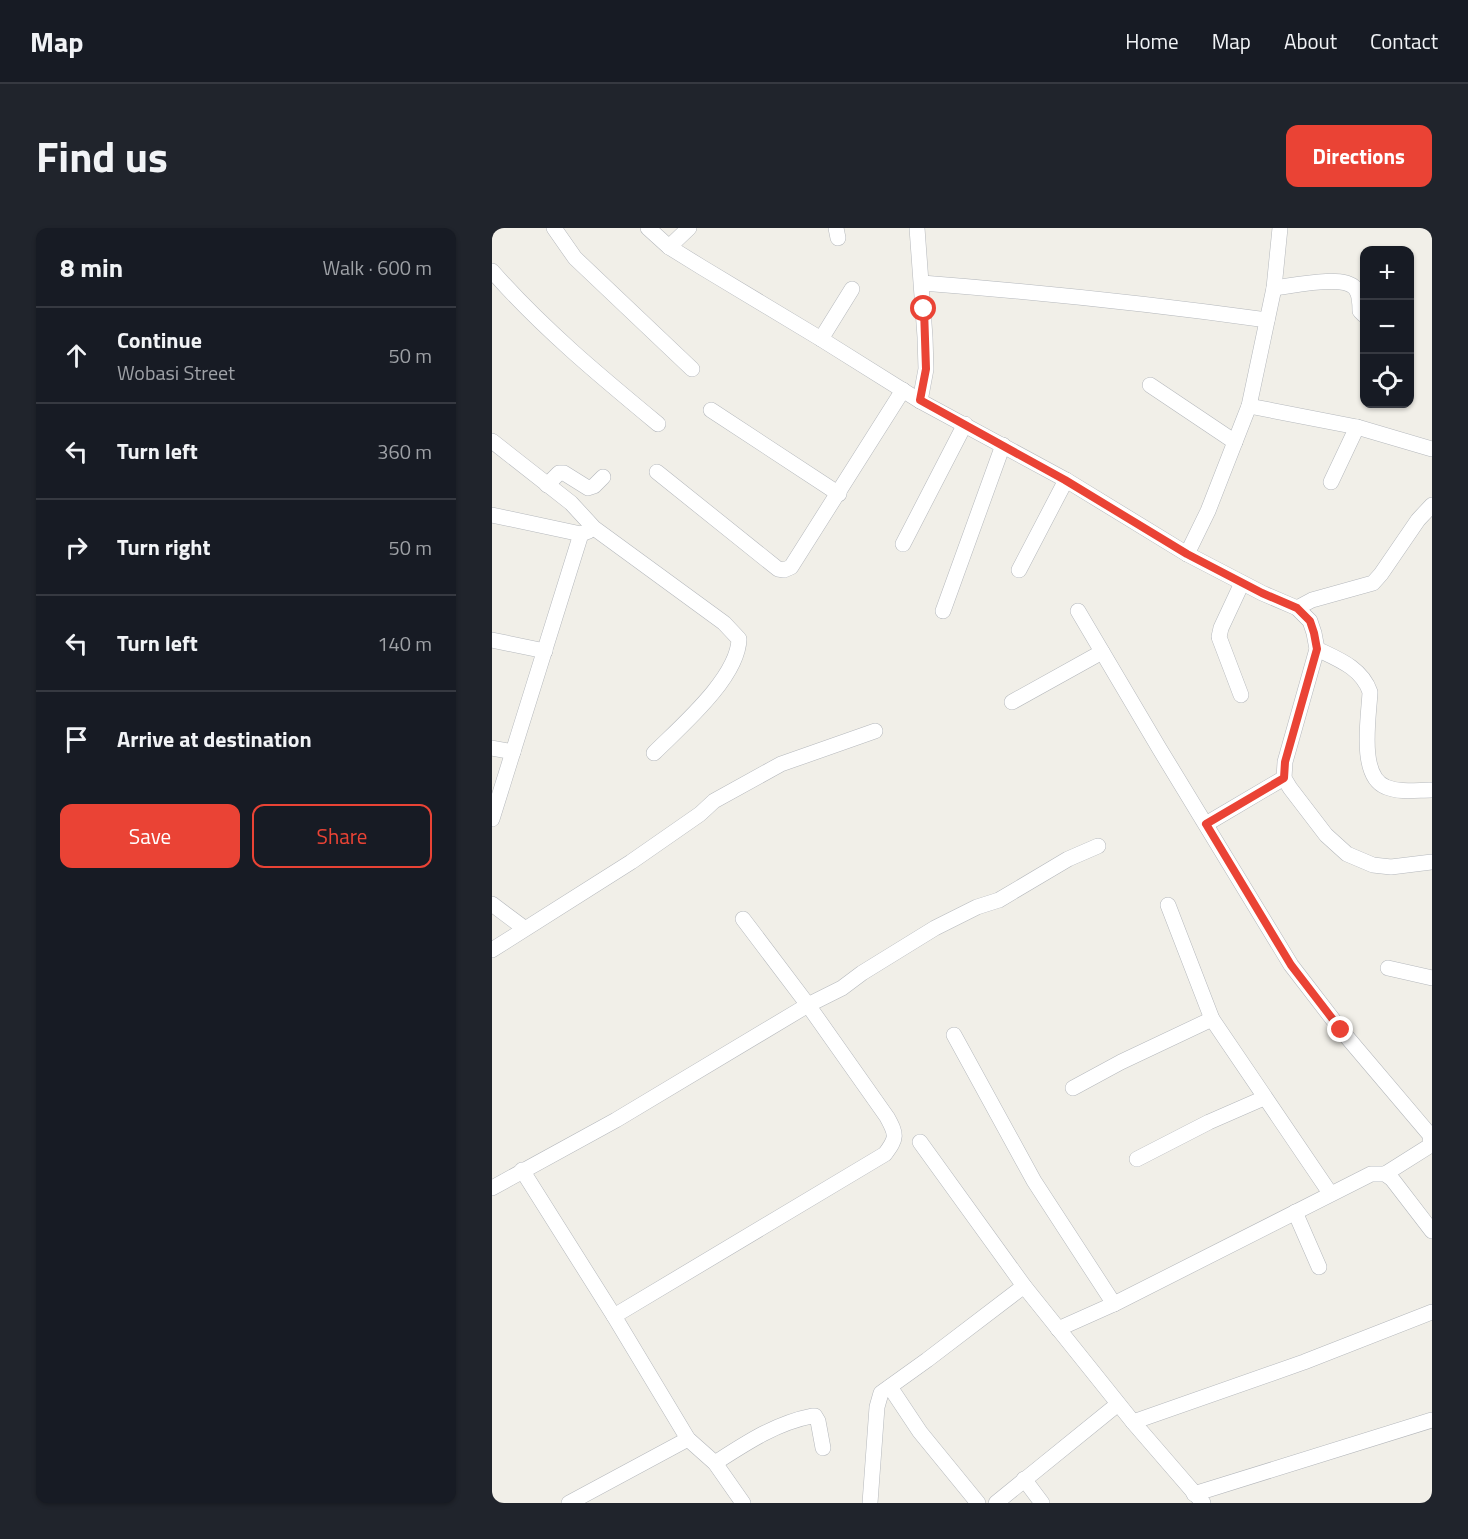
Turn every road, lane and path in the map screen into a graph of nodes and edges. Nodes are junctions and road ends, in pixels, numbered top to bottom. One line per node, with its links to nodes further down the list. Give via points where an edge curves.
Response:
1 (554, 228): 14 (street, via 575,258)
2 (648, 228): 6 (street)
3 (689, 228): 6 (street)
4 (917, 228): 8 (street)
5 (1280, 228): 9 (street)
6 (669, 247): 13 (street)
7 (492, 271): 20 (street, via 571,351)
8 (922, 283): 12 (street, via 1048,293); 17 (street, via 926,369)
9 (1274, 288): 11 (street, via 1346,281 1356,289); 12 (street)
10 (852, 289): 13 (street)
11 (1360, 300)
12 (1267, 320): 18 (street)
13 (821, 339): 16 (street)
14 (692, 369)
15 (1150, 385): 24 (street)
16 (903, 390): 17 (street); 32 (street)
17 (920, 400): 21 (street)
18 (1249, 406): 22 (street); 24 (street)
19 (711, 410): 32 (street)
20 (658, 424)
21 (965, 424): 25 (street); 36 (street)
22 (1357, 427): 26 (street); 30 (street)
23 (492, 441): 31 (street)
24 (1235, 442): 37 (street)
25 (1003, 445): 29 (street); 41 (street)
26 (1432, 449)
27 (657, 472): 32 (street, via 784,570 791,567)
28 (603, 477): 31 (street, via 588,488 559,473)
29 (1065, 480): 37 (street); 38 (street)
30 (1331, 482)
31 (547, 485): 35 (street, via 571,503)
32 (839, 494)
33 (1432, 505): 40 (street, via 1373,583)
34 (492, 515): 35 (street)
35 (587, 531): 45 (street); 52 (street, via 724,623 739,639 733,663 706,701)
36 (903, 544)
37 (1187, 554): 39 (street)
38 (1019, 570)
39 (1242, 583): 40 (street); 47 (street, via 1220,637)
40 (1297, 608): 44 (street, via 1310,621)
41 (943, 611)
42 (1078, 611): 46 (street)
43 (492, 640): 45 (street)
44 (1317, 649): 53 (street); 54 (street, via 1347,663 1367,684 1367,748 1374,778 1384,787 1398,790)
45 (545, 651): 51 (street)
46 (1101, 652): 48 (street); 56 (street)
47 (1240, 694)
48 (1012, 702)
49 (875, 730): 62 (street, via 781,764 714,801 631,862)
50 (492, 748): 51 (street)
51 (513, 752): 55 (street)
52 (654, 753)
53 (1284, 778): 56 (street); 58 (street, via 1326,835 1347,854 1373,865 1391,867)
54 (1432, 790)
55 (492, 819)
56 (1206, 824): 74 (street, via 1291,965 1430,1135 1431,1145)
57 (1098, 846): 66 (street, via 999,900 935,928 842,988)
58 (1432, 862)
59 (492, 904): 62 (street)
60 (1168, 905): 67 (street)
61 (743, 919): 66 (street)
62 (524, 928): 63 (street)
63 (492, 950)
64 (1388, 968): 65 (street)
65 (1432, 978)
66 (808, 1005): 73 (street, via 616,1120); 83 (street, via 887,1117 895,1131 894,1142 885,1154)
67 (1212, 1019): 69 (street); 70 (street)
68 (954, 1035): 81 (street, via 1034,1181)
69 (1073, 1088)
70 (1264, 1098): 72 (street); 76 (street)
71 (920, 1142): 80 (street)
72 (1137, 1159)
73 (522, 1170): 75 (street); 83 (street)
74 (1385, 1174): 76 (street, via 1371,1174); 78 (street)
75 (492, 1188)
76 (1330, 1193): 77 (street)
77 (1295, 1212): 79 (street); 81 (street)
78 (1432, 1231)
79 (1319, 1267)
80 (1024, 1286): 84 (street); 85 (street)
81 (1114, 1304): 84 (street)
82 (1432, 1312): 88 (street)
83 (614, 1316): 89 (street)
84 (1058, 1329): 86 (street)
85 (890, 1387): 97 (street, via 881,1393 877,1407); 98 (street, via 920,1432)
86 (1118, 1404): 88 (street); 92 (street)
87 (1432, 1420): 94 (street)
88 (1132, 1422): 94 (street)
89 (688, 1439): 91 (street); 93 (street)
90 (823, 1448): 91 (street, via 818,1421 812,1416 761,1434)
91 (715, 1463): 96 (street)
92 (1024, 1479): 99 (street); 100 (street)
93 (589, 1498): 95 (street)
94 (1198, 1499)
95 (569, 1503)
96 (743, 1503)
97 (870, 1503)
98 (978, 1503)
99 (996, 1503)
100 (1042, 1503)

